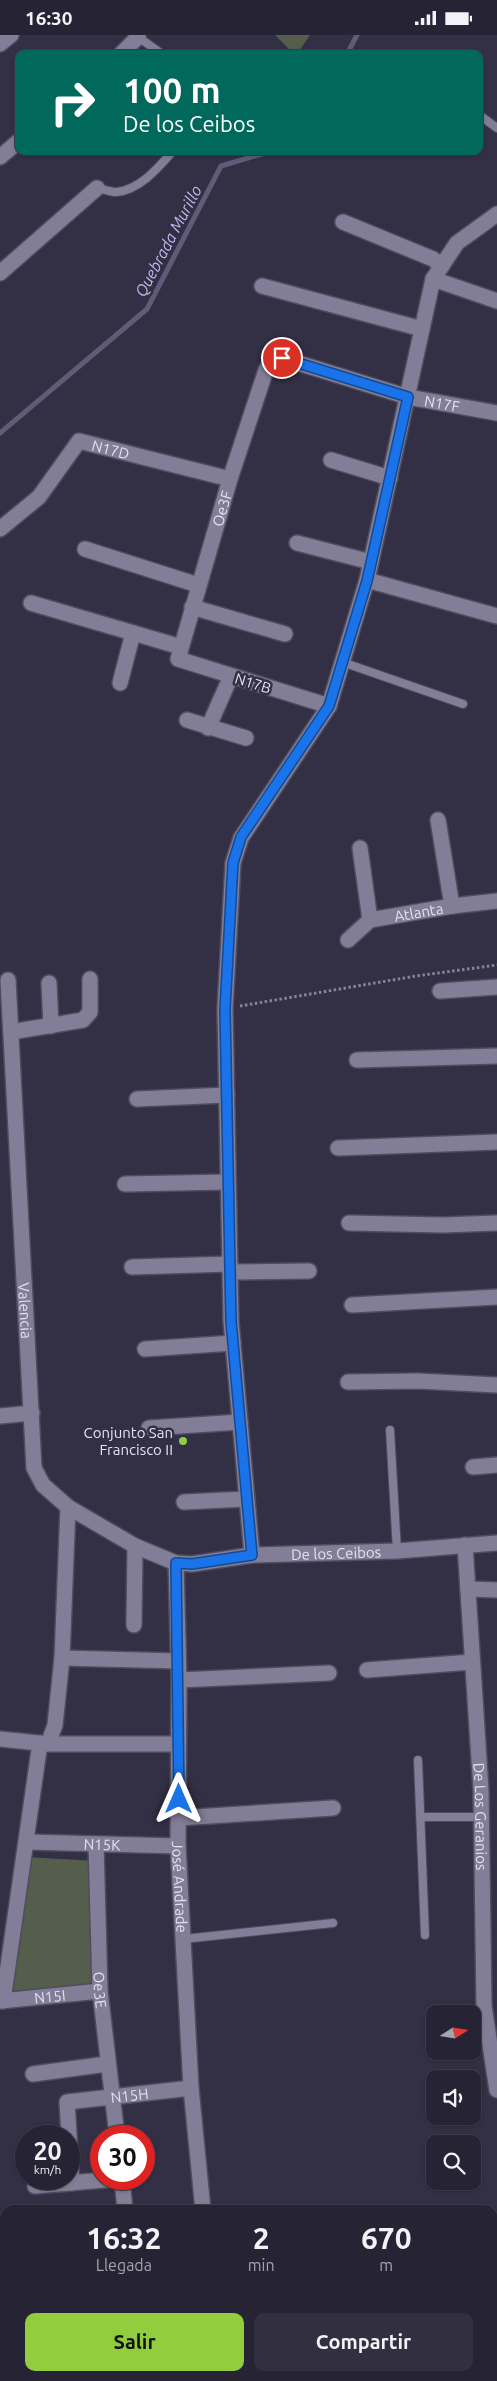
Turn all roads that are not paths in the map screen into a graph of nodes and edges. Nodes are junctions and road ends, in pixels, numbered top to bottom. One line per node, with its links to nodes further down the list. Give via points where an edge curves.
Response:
1 (11, 35): 3 (street)
2 (137, 36): 4 (street); 5 (lane)
3 (0, 44)
4 (125, 50)
5 (156, 50)
6 (483, 118): 7 (lane)
7 (497, 128)
8 (15, 144): 10 (street)
9 (170, 155): 11 (lane, via 156,171 136,185 116,192)
10 (0, 157)
11 (97, 188): 15 (street)
12 (497, 214): 14 (street, via 457,243)
13 (343, 222): 14 (street)
14 (442, 265): 16 (street)
15 (0, 273)
16 (433, 279): 18 (street); 19 (street)
17 (262, 286): 19 (street)
18 (497, 301)
19 (422, 329): 21 (street)
20 (272, 361): 21 (street, N17F, via 282,358); 25 (street, Oe3F, via 266,370)
21 (408, 397): 22 (street, N17F); 24 (street)
22 (497, 413)
23 (331, 460): 24 (street)
24 (390, 478): 29 (street)
25 (230, 479): 26 (street, N17D, via 79,441 39,497); 31 (street, Oe3F)
26 (0, 529)
27 (297, 543): 29 (street)
28 (85, 549): 31 (street)
29 (371, 562): 30 (street)
30 (367, 581): 34 (street); 38 (street)
31 (198, 585): 33 (street, Oe3F)
32 (31, 603): 35 (street, N17B)
33 (192, 607): 36 (street); 37 (street, Oe3F)
34 (497, 616)
35 (133, 633): 37 (street, N17B); 40 (street)
36 (285, 634)
37 (179, 653): 39 (street, N17B)
38 (342, 662): 41 (lane); 42 (street)
39 (231, 676): 42 (street, N17B); 44 (street)
40 (120, 683)
41 (463, 704)
42 (329, 706): 61 (street, via 236,849 225,1009)
43 (187, 720): 44 (street)
44 (208, 728): 45 (street)
45 (246, 738)
46 (438, 820): 49 (street)
47 (360, 848): 50 (street)
48 (497, 901): 49 (street, Atlanta)
49 (452, 906): 50 (street, Atlanta)
50 (370, 921): 51 (street)
51 (348, 940)
52 (90, 979): 57 (street, via 88,1017)
53 (8, 980): 58 (street, Valencia)
54 (49, 983): 57 (street)
55 (497, 987): 56 (street)
56 (440, 991)
57 (51, 1026): 58 (street)
58 (11, 1032): 78 (street, Valencia)
59 (497, 1056): 60 (street)
60 (357, 1060)
61 (227, 1095): 62 (street); 65 (street)
62 (137, 1099)
63 (497, 1142): 64 (street)
64 (338, 1148)
65 (228, 1182): 66 (street); 70 (street)
66 (125, 1184)
67 (349, 1223): 68 (street)
68 (497, 1223)
69 (132, 1267): 70 (street)
70 (230, 1268): 71 (street); 74 (street)
71 (309, 1271)
72 (497, 1297): 73 (street)
73 (352, 1305)
74 (233, 1343): 75 (street); 80 (street)
75 (145, 1349)
76 (348, 1382): 77 (street)
77 (497, 1385)
78 (32, 1413): 79 (street); 87 (street, Valencia, via 34,1468 43,1485)
79 (0, 1416)
80 (240, 1422): 81 (street); 85 (street)
81 (149, 1428)
82 (390, 1429): 91 (lane)
83 (497, 1465): 84 (street)
84 (473, 1467)
85 (246, 1499): 86 (street); 92 (street)
86 (184, 1502)
87 (68, 1507): 90 (street, Valencia); 97 (street)
88 (497, 1543): 89 (street, De los Ceibos)
89 (465, 1545): 91 (street, De los Ceibos); 94 (street, De Los Geranios)
90 (135, 1546): 93 (street, Valencia); 96 (street)
91 (397, 1551): 92 (street, De los Ceibos)
92 (252, 1555): 93 (street, De los Ceibos, via 192,1564)
93 (176, 1563): 98 (street, José Andrade)
94 (468, 1589): 95 (street); 99 (street, De Los Geranios)
95 (497, 1591)
96 (134, 1625)
97 (62, 1659): 98 (street); 104 (street, via 55,1725)
98 (178, 1661): 102 (street, José Andrade)
99 (472, 1663): 100 (street); 109 (street, De Los Geranios)
100 (367, 1670)
101 (329, 1673): 102 (street)
102 (179, 1680): 105 (street, José Andrade)
103 (0, 1739): 104 (street)
104 (44, 1743): 105 (street); 111 (street)
105 (178, 1744): 110 (street, José Andrade)
106 (418, 1760): 108 (lane)
107 (333, 1808): 110 (street)
108 (422, 1817): 109 (lane); 115 (lane)
109 (481, 1817): 122 (street, De Los Geranios, via 484,2006)
110 (179, 1818): 113 (street, José Andrade)
111 (27, 1842): 112 (street, N15K); 118 (street)
112 (96, 1844): 113 (street, N15K); 117 (street, Oe3E)
113 (178, 1846): 116 (street, José Andrade)
114 (332, 1923): 116 (lane)
115 (425, 1935)
116 (184, 1939): 121 (street, José Andrade)
117 (100, 1991): 118 (street, N15I); 119 (street, Oe3E)
118 (1, 2001)
119 (107, 2064): 120 (street); 123 (street, Oe3E)
120 (34, 2074)
121 (191, 2087): 123 (street, N15H); 128 (street, José Andrade)
122 (497, 2090)
123 (113, 2098): 124 (street, N15H, via 66,2102); 125 (street, Oe3E)
124 (68, 2125)
125 (116, 2125)
126 (123, 2190): 127 (street)
127 (124, 2205)
128 (203, 2205)

